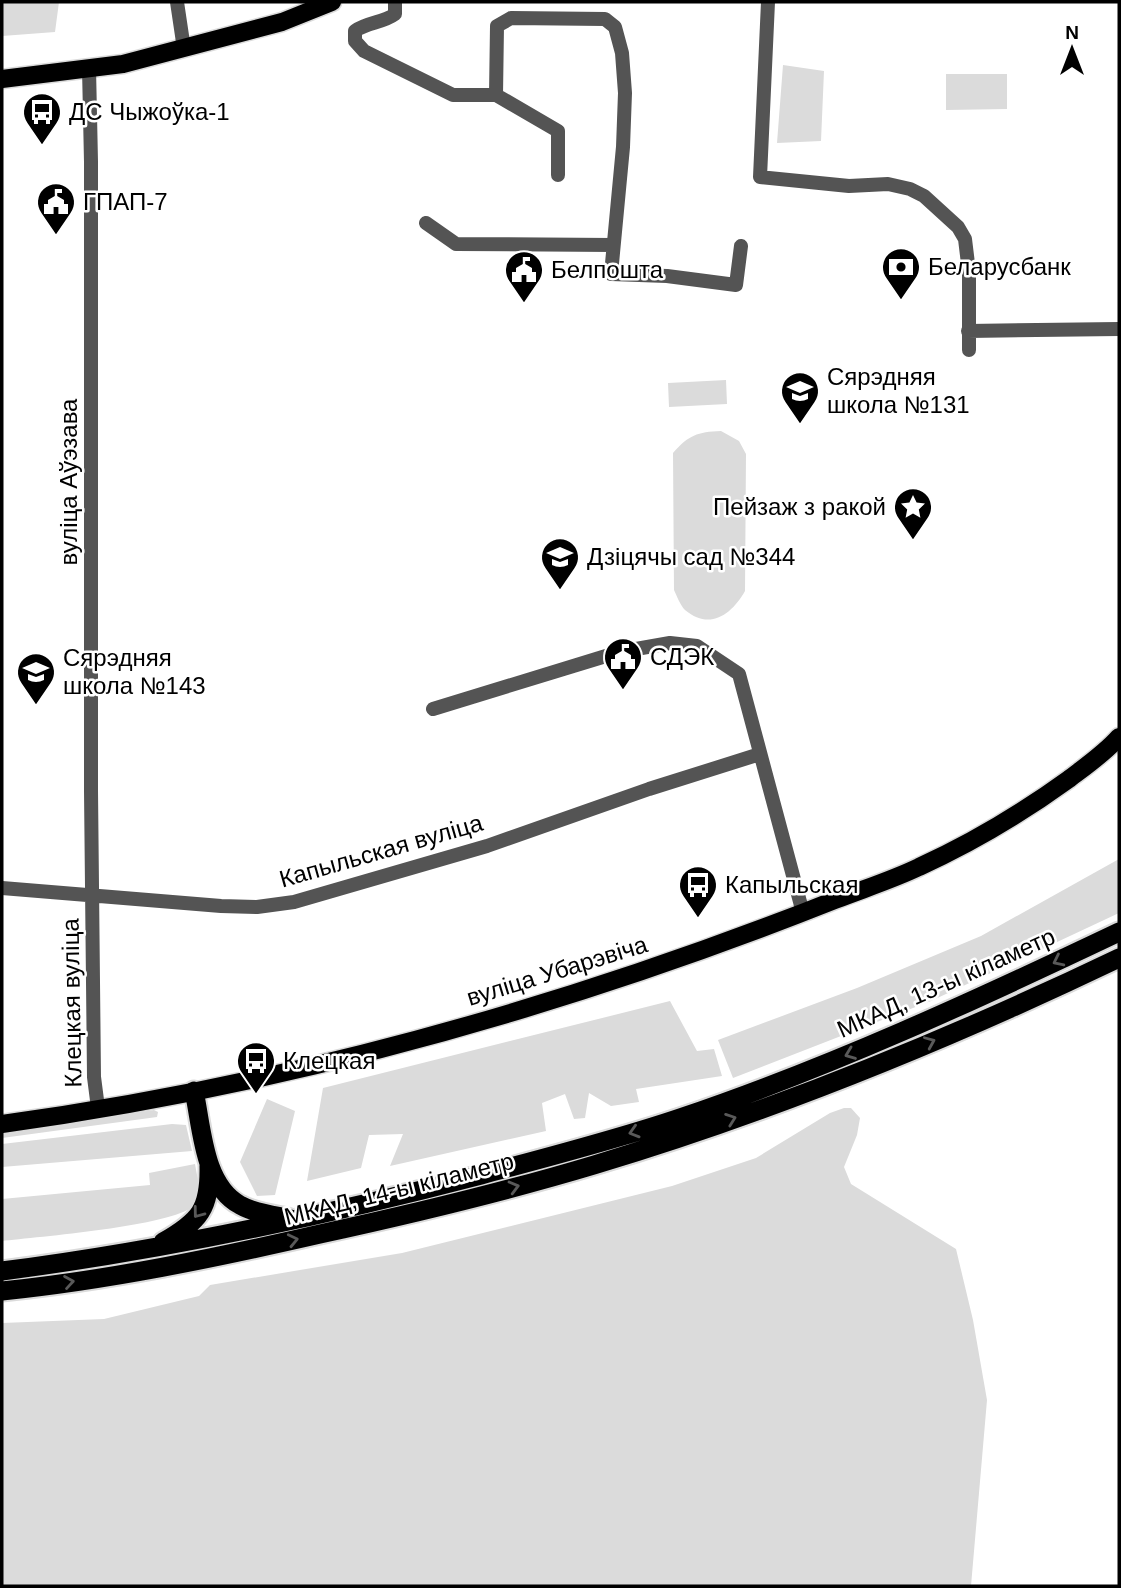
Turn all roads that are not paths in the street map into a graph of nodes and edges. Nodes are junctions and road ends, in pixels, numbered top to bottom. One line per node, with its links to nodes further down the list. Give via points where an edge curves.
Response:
1 (177, 2): 5 (street)
2 (332, 2): 5 (main road, via 282,22)
3 (395, 2): 8 (street, via 395,14 386,21 355,32 355,41 364,51 453,95)
4 (768, 2): 14 (street, via 761,177 849,186 888,184 924,196 965,239)
5 (184, 49): 6 (main road)
6 (89, 68): 7 (main road); 22 (street, вуліца Аўэзава)
7 (2, 79)
8 (496, 95): 9 (street, via 558,131); 11 (street, via 497,26 511,18 605,19 615,26 625,93)
9 (558, 175)
10 (426, 223): 11 (street, via 456,244)
11 (613, 245): 12 (street, via 611,274 736,285)
12 (741, 246)
13 (1119, 329): 14 (street)
14 (968, 331): 15 (street)
15 (969, 350)
16 (433, 709): 19 (street, via 619,652 670,643 697,646 739,674)
17 (1119, 721): 20 (main road, вуліца Убарэвіча)
18 (1119, 737): 20 (main road, вуліца Убарэвіча)
19 (760, 754): 22 (street, Капыльская вуліца, via 487,846 293,902 257,907); 23 (street)
20 (1090, 763): 23 (main road, вуліца Убарэвіча, via 1010,820 922,866)
21 (2, 888): 22 (street, Капыльская вуліца)
22 (92, 897): 29 (street, Клецкая вуліца)
23 (803, 913): 27 (main road, вуліца Убарэвіча, via 505,1014 316,1065)
24 (1119, 932): 26 (highway, МКАД, 13-ы кіламетр, one-way to 26, via 881,1041)
25 (1119, 958): 28 (highway, МКАД, 13-ы кіламетр, one-way to 25, via 1030,1001)
26 (791, 1076): 32 (highway, МКАД, 14-ы кіламетр, one-way to 32, via 680,1118 568,1152)
27 (194, 1091): 29 (main road, вуліца Убарэвіча); 31 (highway)
28 (799, 1095): 35 (highway, МКАД, 14-ы кіламетр, one-way to 28, via 172,1266 426,1211 594,1165)
29 (98, 1108): 30 (main road, вуліца Убарэвіча)
30 (2, 1124)
31 (209, 1158): 32 (highway, via 221,1188 238,1205); 33 (highway, one-way to 33, via 205,1205 182,1231)
32 (296, 1220): 33 (highway, МКАД, 14-ы кіламетр)
33 (153, 1247): 34 (highway, МКАД, 14-ы кіламетр)
34 (2, 1270)
35 (2, 1292)

